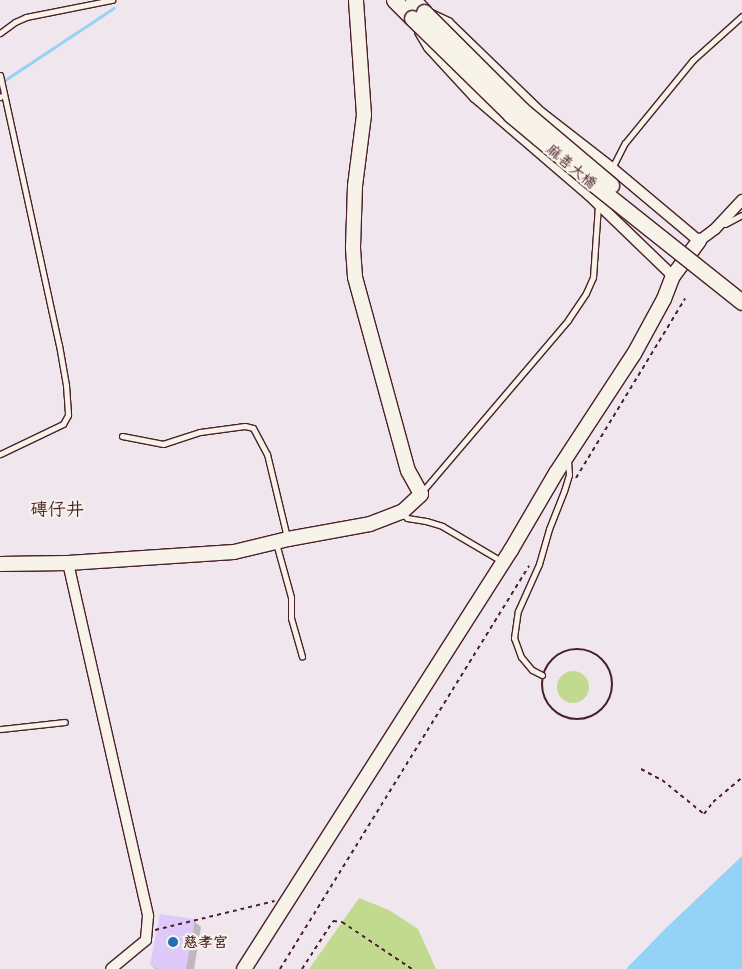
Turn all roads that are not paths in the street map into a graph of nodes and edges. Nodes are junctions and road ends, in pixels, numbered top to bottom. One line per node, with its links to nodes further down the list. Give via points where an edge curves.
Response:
1 (112, 0): 7 (lane, via 26,17)
2 (356, 0): 21 (street, via 364,114 355,186 353,247 356,277 408,471)
3 (394, 0): 5 (main road)
4 (413, 0): 5 (main road)
5 (418, 15): 9 (street, via 448,23 541,113); 11 (street, via 429,47 475,97); 16 (main road, 麻善大橋, bridge, via 600,177); 17 (main road, 麻善大橋, bridge, via 512,115)
6 (742, 16): 9 (lane, via 693,60 625,143)
7 (0, 33)
8 (0, 74): 19 (lane, via 59,345 68,415 63,424)
9 (612, 168): 14 (street)
10 (742, 200): 13 (street)
11 (598, 204): 15 (street); 21 (lane, via 593,277 586,293 568,320)
12 (742, 215): 13 (lane)
13 (715, 229): 14 (street)
14 (699, 241): 15 (street)
15 (673, 276): 20 (street, via 634,354)
16 (742, 288)
17 (742, 302)
18 (122, 436): 23 (lane, via 163,444 200,432 246,426 253,428 266,454)
19 (0, 454)
20 (568, 456): 25 (street); 28 (lane, via 569,475 564,492 539,564 518,611 514,638 521,657 532,670)
21 (421, 494): 22 (street)
22 (402, 512): 23 (street, via 370,524); 25 (lane, via 407,518 442,526)
23 (281, 541): 24 (street, via 234,552); 27 (lane, via 291,597 290,618)
24 (68, 562): 26 (street); 31 (street, via 148,916 146,940)
25 (503, 562): 32 (street)
26 (0, 564)
27 (302, 656)
28 (542, 675)
29 (66, 722): 30 (lane)
30 (0, 729)
31 (111, 969)
32 (244, 969)

